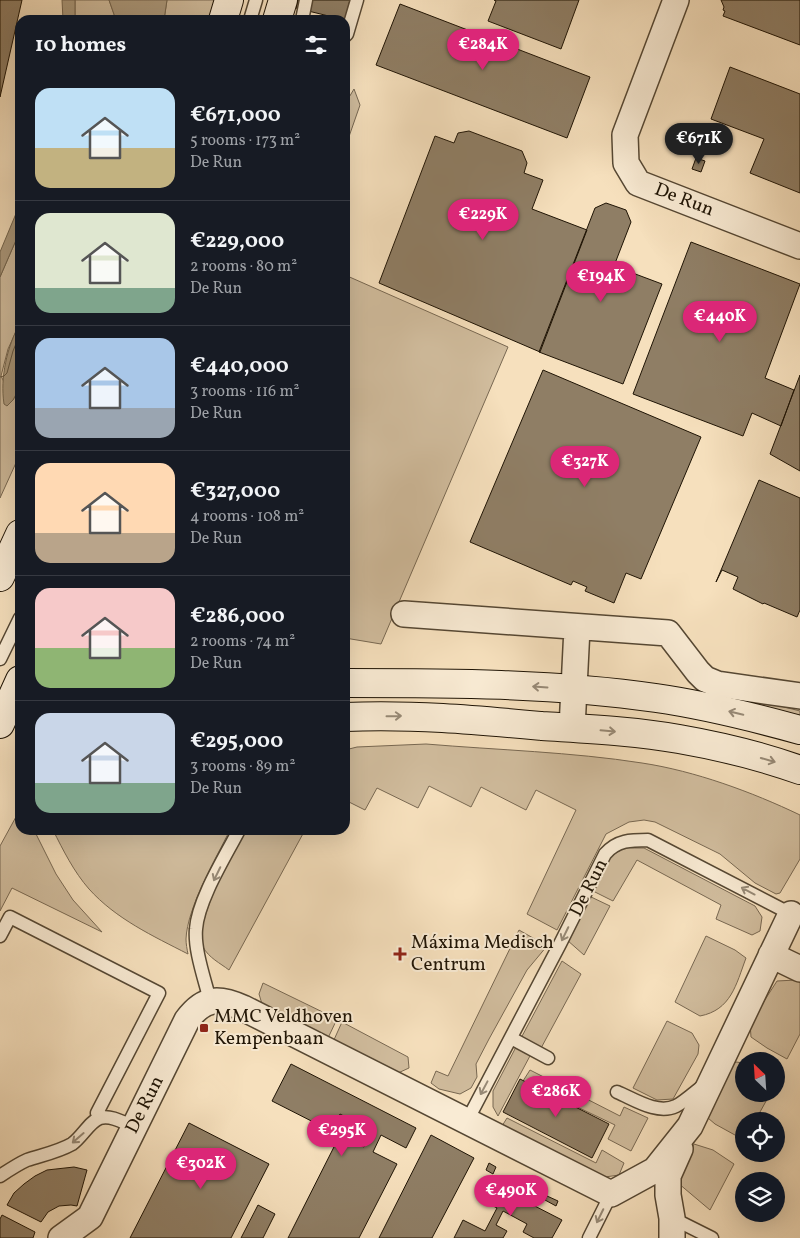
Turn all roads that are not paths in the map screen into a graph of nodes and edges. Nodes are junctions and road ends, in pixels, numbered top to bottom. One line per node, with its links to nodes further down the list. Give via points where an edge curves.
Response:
1 (229, 0): 7 (main road)
2 (256, 0): 8 (lane)
3 (283, 0): 9 (main road)
4 (306, 0): 10 (lane)
5 (358, 0): 11 (lane)
6 (676, 0): 12 (street, De Run, via 625,135 626,163 638,183)
7 (224, 15)
8 (252, 15)
9 (278, 15)
10 (303, 15)
11 (350, 25)
12 (800, 246)
13 (15, 545): 14 (main road)
14 (0, 577)
15 (404, 614): 17 (street)
16 (15, 628): 18 (lane)
17 (577, 628): 22 (street); 24 (street, via 668,633 705,679 717,684)
18 (0, 659)
19 (0, 677): 20 (main road)
20 (15, 678)
21 (350, 683): 22 (main road, one-way to 21, via 466,683)
22 (574, 690): 27 (street); 28 (main road, one-way to 22, via 702,706)
23 (15, 692): 26 (main road)
24 (800, 696)
25 (350, 717): 27 (main road, one-way to 27, via 450,718)
26 (4, 719)
27 (572, 728): 29 (main road, one-way to 29, via 678,738 738,751)
28 (800, 730)
29 (800, 770)
30 (236, 835): 35 (lane, one-way to 35, via 201,905 196,930)
31 (792, 914): 33 (street, De Run); 36 (lane, De Run, one-way to 36, via 648,840 626,840 605,854)
32 (0, 936): 40 (lane, via 10,917 159,993)
33 (771, 955): 34 (street); 38 (street, De Run)
34 (800, 969)
35 (210, 1001): 41 (street, via 226,1000); 43 (street, De Run, via 195,1009 187,1020)
36 (511, 1038): 37 (lane); 41 (lane, De Run, one-way to 41)
37 (548, 1058)
38 (712, 1080): 39 (lane, via 676,1106 663,1110); 42 (street, De Run)
39 (617, 1092)
40 (97, 1113)
41 (467, 1120): 45 (street)
42 (690, 1126): 45 (street, De Run, via 655,1170); 47 (street, via 668,1176)
43 (134, 1127): 44 (lane, one-way to 44, via 111,1118 100,1118 72,1144 25,1161); 46 (street, De Run)
44 (0, 1176)
45 (611, 1194): 49 (lane, one-way to 49)
46 (92, 1228): 48 (street, De Run, via 72,1229)
47 (672, 1231): 50 (lane)
48 (61, 1238)
49 (589, 1238)
50 (712, 1238)

